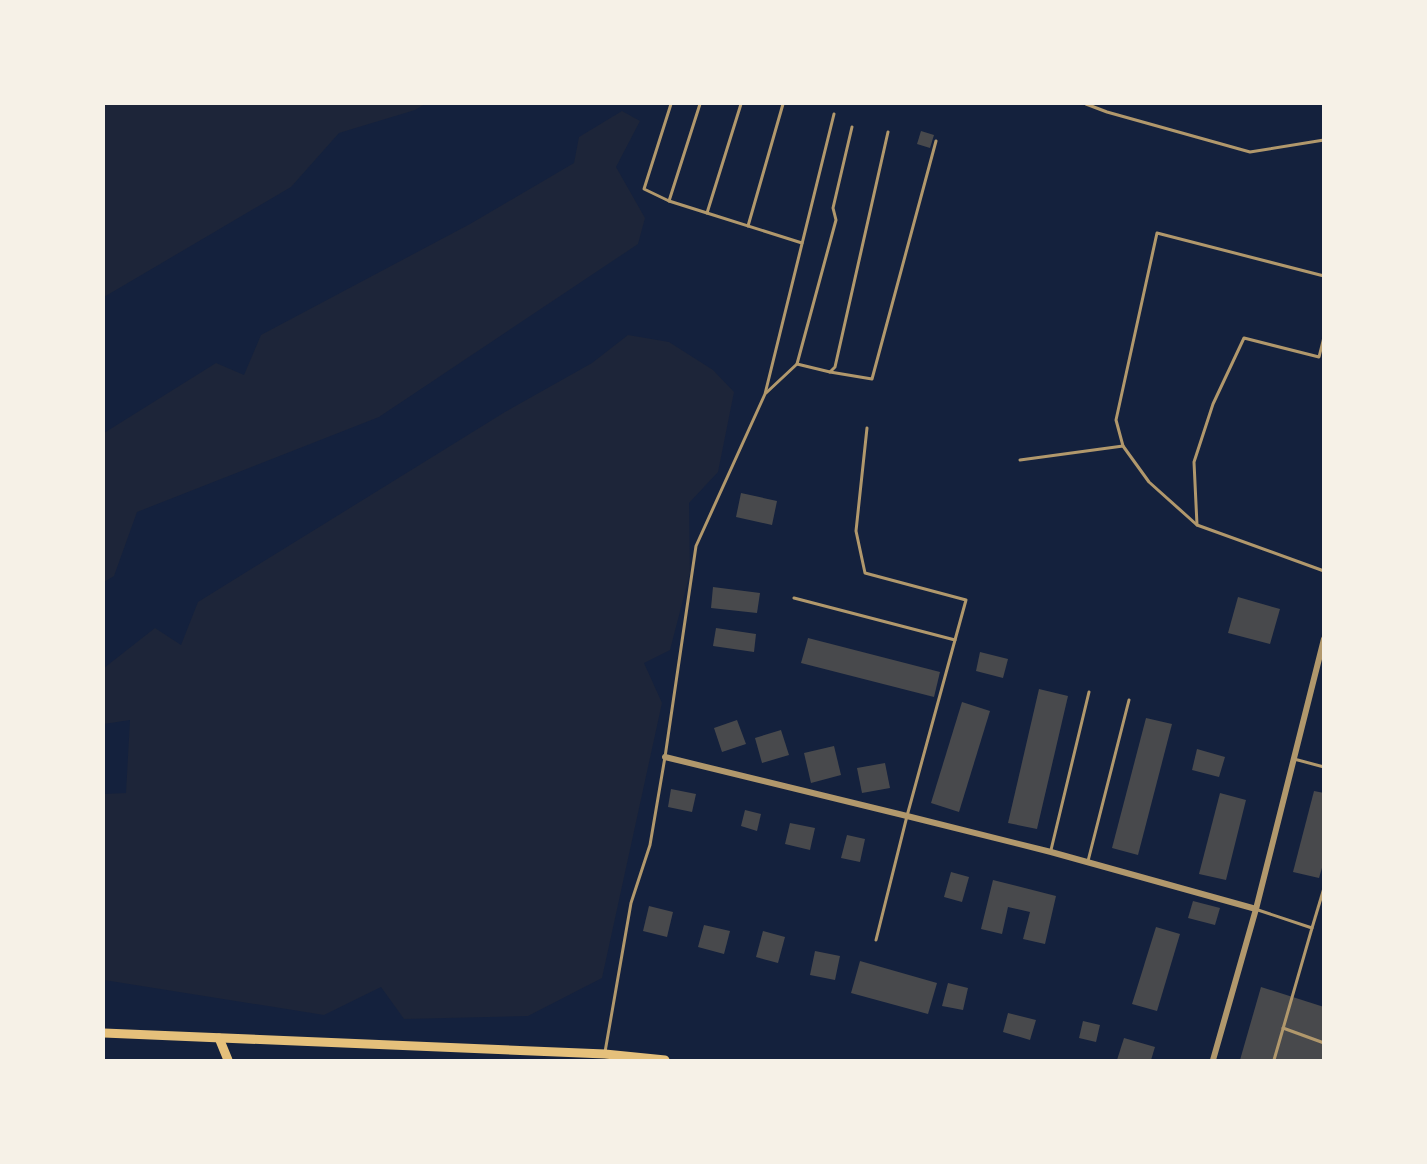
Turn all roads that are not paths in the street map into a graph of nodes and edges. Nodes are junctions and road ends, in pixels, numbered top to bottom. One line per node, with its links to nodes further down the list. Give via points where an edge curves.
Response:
1 (671, 104): 11 (lane, via 644,189)
2 (700, 104): 11 (lane)
3 (741, 104): 12 (lane)
4 (783, 104): 13 (lane)
5 (1086, 104): 9 (lane, via 1250,152)
6 (834, 114): 14 (lane)
7 (852, 127): 17 (lane, via 833,208 836,220)
8 (888, 132): 18 (lane, via 836,367)
9 (1323, 140)
10 (936, 141): 18 (lane, via 872,379)
11 (669, 201): 12 (lane)
12 (707, 213): 13 (lane)
13 (748, 226): 14 (lane)
14 (802, 243): 19 (lane)
15 (1323, 276): 21 (lane, via 1157,233 1116,420)
16 (1323, 337): 23 (lane, via 1319,357 1244,338 1213,404 1194,462)
17 (797, 364): 18 (lane); 19 (lane)
18 (830, 372)
19 (765, 394): 30 (lane, via 696,546)
20 (867, 428): 27 (lane, via 856,531 865,573 966,600)
21 (1123, 446): 22 (lane); 23 (lane, via 1149,482)
22 (1020, 460)
23 (1197, 525): 24 (lane)
24 (1323, 571)
25 (794, 598): 27 (lane)
26 (1323, 639): 31 (street)
27 (955, 640): 33 (lane)
28 (1089, 692): 34 (lane)
29 (1129, 700): 35 (lane)
30 (665, 757): 33 (street); 44 (lane, via 650,845 631,903)
31 (1294, 759): 32 (lane); 37 (street)
32 (1323, 767)
33 (907, 816): 34 (street); 39 (lane)
34 (1050, 852): 35 (street)
35 (1087, 863): 37 (street)
36 (1323, 888): 38 (lane)
37 (1256, 909): 38 (lane); 47 (street)
38 (1312, 928): 40 (lane)
39 (876, 940)
40 (1283, 1028): 43 (lane); 48 (lane)
41 (104, 1033): 42 (main road)
42 (219, 1038): 44 (main road); 45 (main road)
43 (1323, 1043)
44 (605, 1054): 46 (main road)
45 (228, 1060)
46 (665, 1060)
47 (1213, 1060)
48 (1274, 1060)

